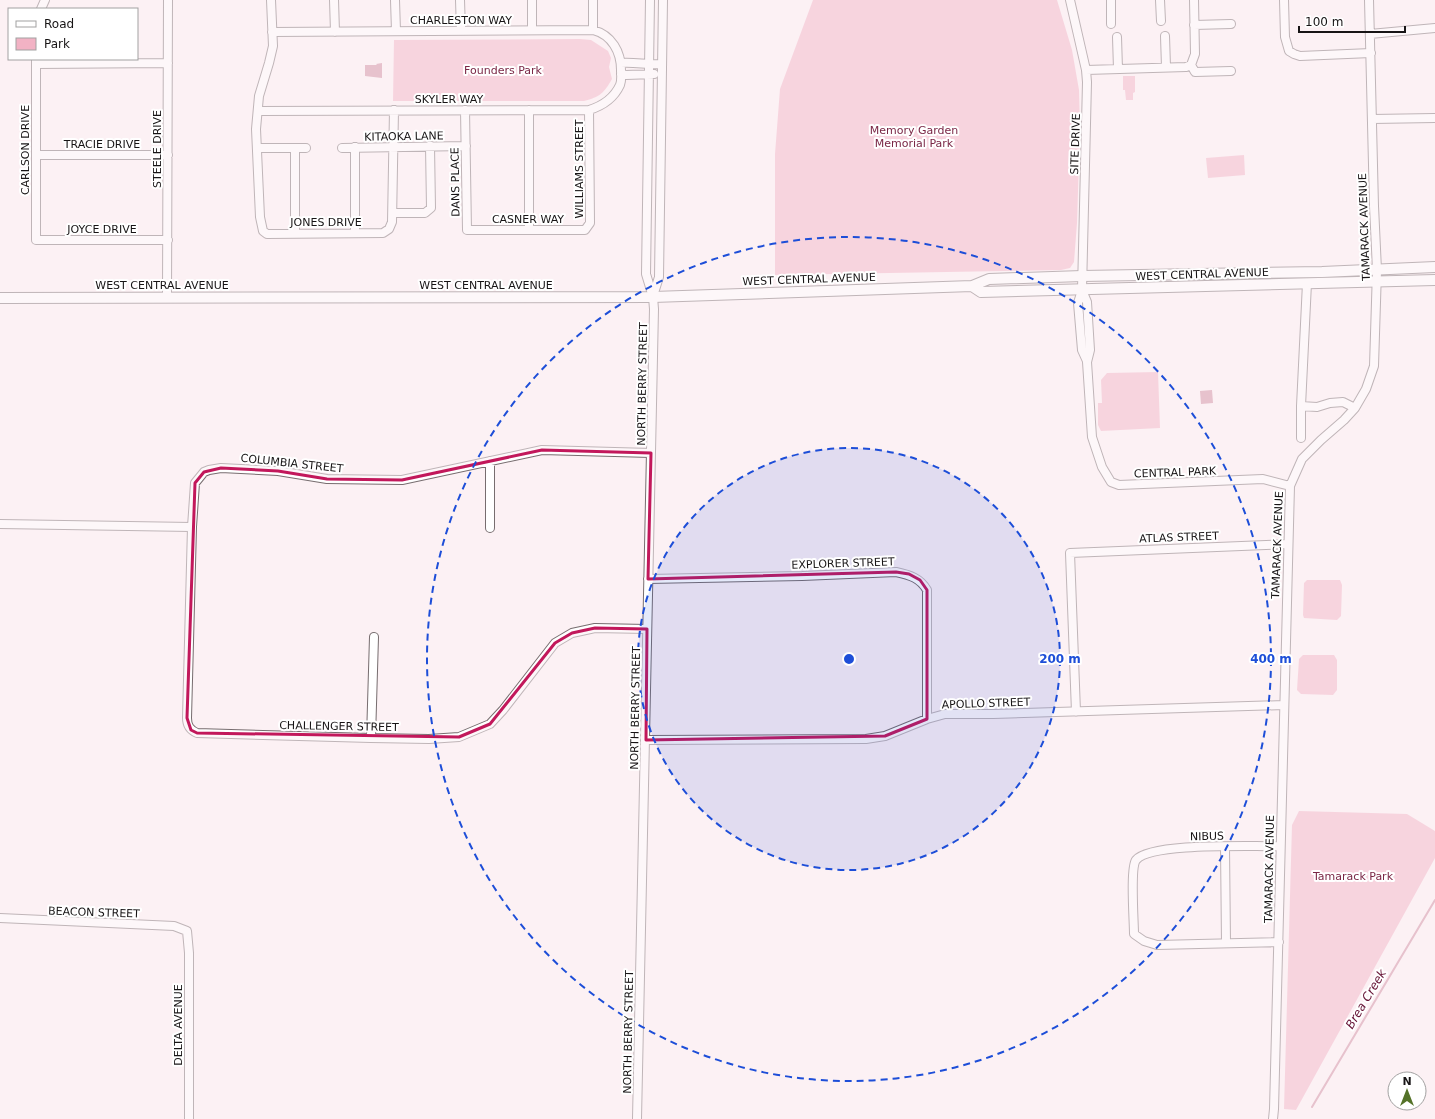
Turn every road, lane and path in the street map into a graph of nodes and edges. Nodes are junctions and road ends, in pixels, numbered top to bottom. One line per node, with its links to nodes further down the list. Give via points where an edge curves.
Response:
1 (168, 0): 32 (street, STEELE DRIVE)
2 (271, 0): 25 (street)
3 (334, 0): 26 (street)
4 (395, 0): 23 (street)
5 (460, 0): 24 (street)
6 (532, 0): 21 (street)
7 (593, 0): 22 (street)
8 (650, 0): 34 (street, NORTH BERRY STREET)
9 (663, 0): 35 (street, NORTH BERRY STREET)
10 (1070, 0): 39 (street, SITE DRIVE)
11 (1111, 0): 17 (street)
12 (1160, 0): 16 (street)
13 (1194, 0): 19 (street)
14 (1284, 0): 30 (street, via 1285,37 1289,51 1300,56)
15 (1369, 0): 27 (street, TAMARACK AVENUE)
16 (1161, 21)
17 (1111, 24)
18 (1231, 24): 19 (street)
19 (1194, 25): 36 (street, via 1195,54)
20 (1435, 28): 27 (street)
21 (532, 30): 22 (street, CHARLESTON WAY); 24 (street, CHARLESTON WAY)
22 (593, 30): 33 (street, via 614,44)
23 (396, 31): 24 (street, CHARLESTON WAY); 26 (street, CHARLESTON WAY)
24 (460, 31)
25 (272, 32): 26 (street, CHARLESTON WAY); 48 (street, via 271,55 259,96)
26 (335, 32)
27 (1370, 34): 30 (street, TAMARACK AVENUE)
28 (1164, 36): 37 (street)
29 (1117, 37): 38 (street)
30 (1371, 53): 50 (street, TAMARACK AVENUE)
31 (36, 61): 32 (street); 59 (street, CARLSON DRIVE)
32 (168, 63): 60 (street, STEELE DRIVE)
33 (621, 63): 34 (street); 42 (street)
34 (650, 64): 35 (street); 43 (street, NORTH BERRY STREET)
35 (662, 64): 41 (street, NORTH BERRY STREET)
36 (1191, 65): 37 (street); 40 (street, via 1195,72)
37 (1166, 68): 38 (street)
38 (1118, 69): 39 (street)
39 (1086, 70): 71 (street, SITE DRIVE)
40 (1231, 71)
41 (662, 73): 43 (street); 78 (street, NORTH BERRY STREET, via 659,276)
42 (621, 74): 43 (street); 47 (street, SKYLER WAY, via 620,85 612,96 600,106)
43 (650, 74): 78 (street, NORTH BERRY STREET, via 646,274)
44 (394, 110): 45 (street, SKYLER WAY); 48 (street, SKYLER WAY); 54 (street)
45 (465, 110): 46 (street, SKYLER WAY); 52 (street, DANS PLACE)
46 (529, 110): 47 (street, SKYLER WAY); 64 (street)
47 (589, 110): 62 (street, WILLIAMS STREET)
48 (258, 111): 55 (street)
49 (1435, 118): 50 (street)
50 (1372, 119): 70 (street, TAMARACK AVENUE)
51 (430, 146): 52 (street, KITAOKA LANE); 54 (street, KITAOKA LANE); 61 (street, via 431,208 425,213)
52 (466, 146): 63 (street, DANS PLACE)
53 (355, 147): 54 (street, KITAOKA LANE); 58 (street, KITAOKA LANE); 66 (street)
54 (394, 147): 61 (street)
55 (257, 148): 56 (street); 65 (street, JONES DRIVE, via 263,231 267,234)
56 (295, 148): 57 (street); 65 (street)
57 (306, 148)
58 (342, 148)
59 (36, 155): 60 (street, TRACIE DRIVE); 67 (street, CARLSON DRIVE)
60 (168, 155): 68 (street, STEELE DRIVE)
61 (393, 213): 66 (street, JONES DRIVE, via 389,229 383,233)
62 (588, 227): 64 (street, CASNER WAY, via 585,230)
63 (467, 230): 64 (street, CASNER WAY)
64 (529, 230)
65 (296, 233): 66 (street, JONES DRIVE)
66 (355, 233)
67 (36, 240): 68 (street, JOYCE DRIVE)
68 (168, 240): 77 (street, STEELE DRIVE)
69 (1435, 267): 70 (main road, WEST CENTRAL AVENUE)
70 (1377, 270): 71 (main road, WEST CENTRAL AVENUE); 73 (street, TAMARACK AVENUE)
71 (1082, 276): 75 (main road, WEST CENTRAL AVENUE, via 989,279); 76 (street, SITE DRIVE)
72 (1435, 280): 73 (main road, WEST CENTRAL AVENUE)
73 (1377, 281): 74 (main road, WEST CENTRAL AVENUE); 81 (street, TAMARACK AVENUE, via 1374,366 1366,389)
74 (1307, 283): 76 (main road, WEST CENTRAL AVENUE); 80 (street)
75 (972, 286): 76 (main road, WEST CENTRAL AVENUE, via 981,292); 78 (main road, WEST CENTRAL AVENUE)
76 (1082, 290): 82 (street, SITE DRIVE, via 1078,303 1082,350 1087,362)
77 (167, 297): 78 (main road, WEST CENTRAL AVENUE); 79 (main road, WEST CENTRAL AVENUE)
78 (653, 297): 84 (street, NORTH BERRY STREET)
79 (0, 298)
80 (1301, 406): 81 (street, via 1317,407 1343,402); 83 (street)
81 (1355, 408): 86 (street, TAMARACK AVENUE, via 1302,459)
82 (1091, 435): 86 (street, CENTRAL PARK, via 1102,467 1111,482 1119,485 1263,479)
83 (1301, 438)
84 (651, 452): 85 (street, COLUMBIA STREET, via 542,450); 91 (street, NORTH BERRY STREET)
85 (490, 461): 88 (street, COLUMBIA STREET, via 402,480 327,479 278,471 220,468 209,470 194,483); 89 (street)
86 (1290, 486): 90 (street, TAMARACK AVENUE)
87 (0, 524): 88 (street)
88 (192, 527): 97 (street, CHALLENGER STREET, via 186,718 191,730 202,734)
89 (490, 528)
90 (1288, 544): 94 (street, TAMARACK AVENUE); 95 (street, ATLAS STREET, via 1070,553)
91 (648, 580): 92 (street, NORTH BERRY STREET); 96 (street, EXPLORER STREET, via 896,572 909,574 920,580 927,590)
92 (647, 629): 97 (street, CHALLENGER STREET, via 595,628 572,633 555,643 490,724 459,737); 98 (street, NORTH BERRY STREET)
93 (374, 637): 97 (street)
94 (1284, 705): 95 (street, APOLLO STREET); 99 (street, TAMARACK AVENUE)
95 (1076, 712): 96 (street, APOLLO STREET, via 945,714)
96 (927, 719): 98 (street, APOLLO STREET, via 885,736 866,739)
97 (371, 738)
98 (646, 740): 106 (street, NORTH BERRY STREET)
99 (1280, 846): 100 (street, NIBUS); 103 (street, TAMARACK AVENUE)
100 (1225, 847): 104 (street); 104 (street, NIBUS, via 1167,849 1147,853 1136,860 1133,877 1134,934 1144,941 1157,945)
101 (0, 918): 102 (street, BEACON STREET, via 174,926)
102 (187, 931): 105 (street, DELTA AVENUE)
103 (1279, 942): 104 (street); 107 (street, TAMARACK AVENUE)
104 (1226, 943)
105 (189, 1119)
106 (637, 1119)
107 (1273, 1119)

